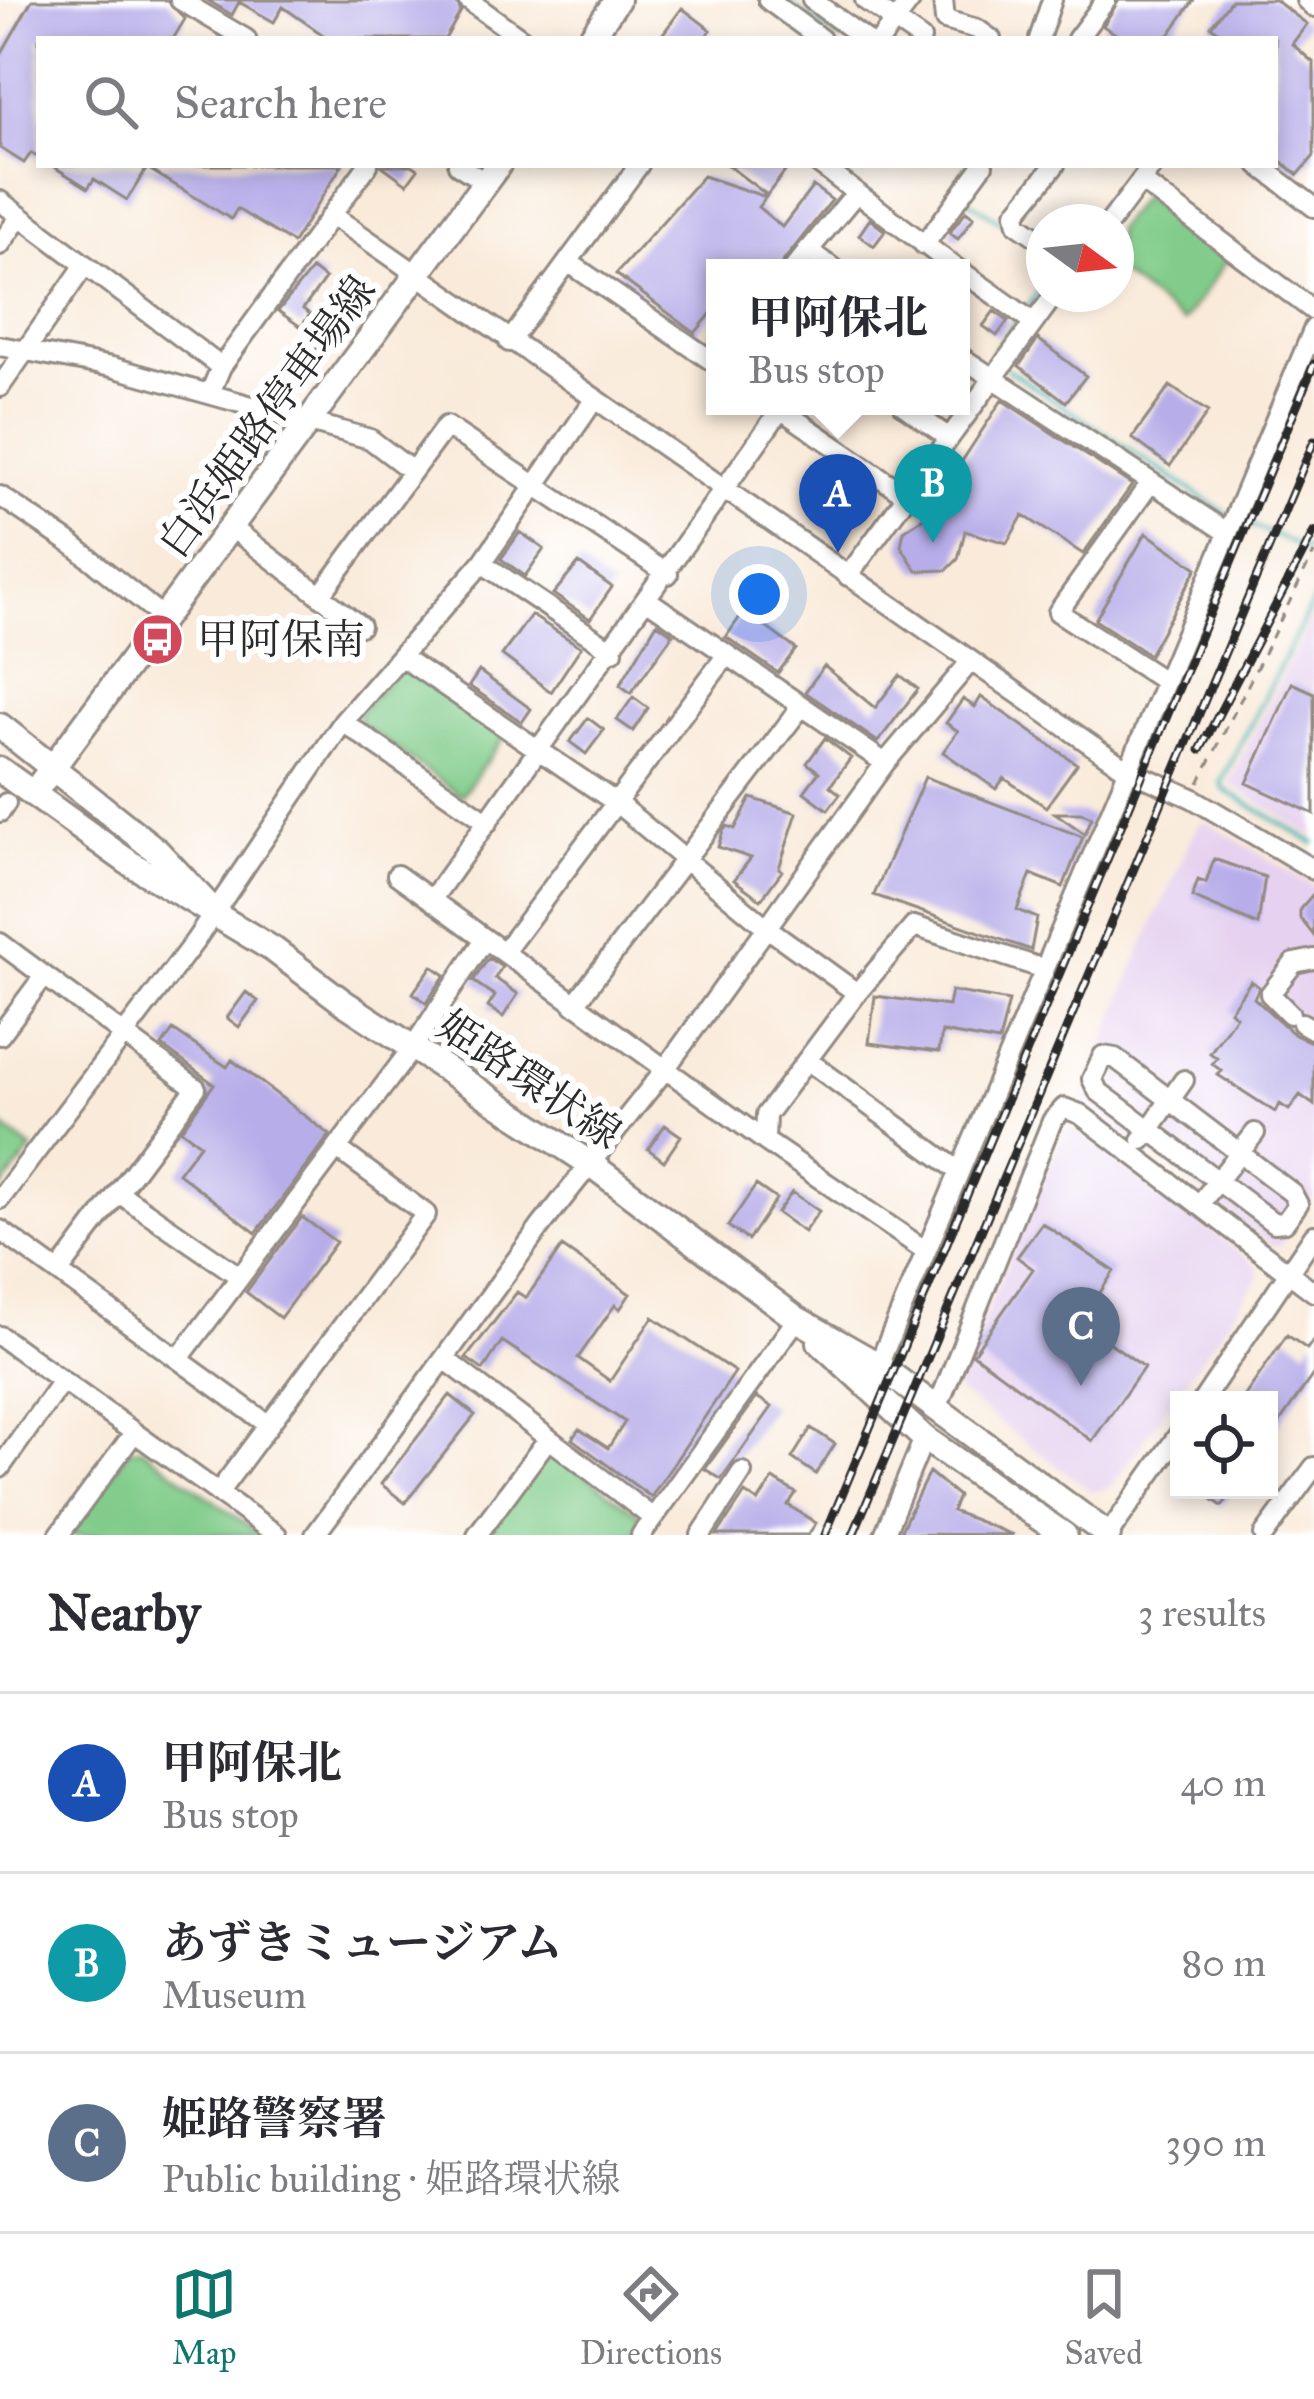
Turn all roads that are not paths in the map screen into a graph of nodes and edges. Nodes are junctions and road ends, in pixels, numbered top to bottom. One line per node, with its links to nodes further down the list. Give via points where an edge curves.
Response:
1 (180, 0): 16 (street)
2 (468, 0): 12 (street)
3 (617, 0): 18 (main road)
4 (768, 0): 19 (street)
5 (812, 0): 20 (street)
6 (865, 0): 15 (street)
7 (911, 0): 15 (street)
8 (943, 0): 23 (street, via 945,20)
9 (1035, 0): 14 (street)
10 (1106, 0): 24 (street)
11 (1306, 0): 13 (street)
12 (489, 6): 17 (street)
13 (1314, 8)
14 (1050, 10)
15 (895, 21): 21 (street); 22 (street)
16 (241, 36)
17 (519, 36)
18 (592, 36)
19 (817, 36)
20 (861, 36)
21 (883, 36)
22 (917, 36)
23 (987, 36)
24 (1085, 36)
25 (366, 168): 37 (street)
26 (637, 168): 46 (street)
27 (824, 168): 33 (street)
28 (981, 168): 41 (street)
29 (1053, 168): 39 (street, via 1016,213)
30 (1263, 168): 36 (street)
31 (491, 173): 49 (main road, 白浜姫路停車場線)
32 (1147, 173): 35 (street); 50 (street)
33 (856, 193): 41 (street); 42 (street)
34 (0, 201): 38 (street)
35 (1124, 204)
36 (1314, 208)
37 (332, 215): 49 (street); 59 (street)
38 (20, 216): 40 (street); 47 (street)
39 (1026, 230)
40 (0, 245)
41 (924, 245): 45 (street)
42 (807, 250): 43 (street); 44 (street)
43 (800, 259)
44 (820, 259)
45 (944, 259)
46 (568, 262): 54 (street); 57 (street)
47 (85, 265): 56 (street); 59 (street)
48 (970, 278): 52 (street)
49 (416, 279): 54 (street); 69 (main road, 白浜姫路停車場線)
50 (1314, 310)
51 (1031, 312): 52 (street)
52 (1025, 317): 60 (street)
53 (1314, 328): 78 (street)
54 (509, 341): 63 (street)
55 (0, 346): 56 (street)
56 (27, 348): 61 (street); 62 (street)
57 (706, 358)
58 (970, 363): 60 (street)
59 (220, 367): 62 (street)
60 (992, 378): 64 (street); 72 (street)
61 (0, 387)
62 (210, 393): 69 (street)
63 (594, 400): 73 (street); 74 (street)
64 (970, 408)
65 (774, 415): 74 (street)
66 (788, 415): 75 (street)
67 (917, 415): 70 (street)
68 (964, 415): 70 (street)
69 (308, 425): 71 (street, via 370,439); 77 (main road, 白浜姫路停車場線)
70 (948, 437): 75 (street)
71 (412, 471): 73 (street, via 446,426); 82 (street)
72 (1151, 482): 78 (street); 90 (street, via 1058,612)
73 (536, 483): 79 (street); 80 (street)
74 (726, 490): 80 (street); 81 (street)
75 (907, 495): 81 (street)
76 (0, 496): 84 (street)
77 (232, 528): 82 (street); 84 (main road, 白浜姫路停車場線)
78 (1227, 532): 90 (street)
79 (482, 562): 86 (street); 88 (street)
80 (668, 574): 83 (street)
81 (848, 577): 89 (street)
82 (320, 596): 85 (street)
83 (649, 601): 86 (street); 87 (street)
84 (165, 619): 98 (main road, 白浜姫路停車場線)
85 (360, 626)
86 (613, 651): 94 (street)
87 (726, 656): 91 (street); 100 (street)
88 (402, 657): 92 (street); 94 (street)
89 (971, 662): 95 (street); 96 (street)
90 (1164, 681): 96 (street)
91 (801, 707): 95 (street); 102 (street)
92 (343, 722): 101 (street); 106 (street)
93 (0, 726): 98 (main road)
94 (541, 751): 100 (street); 101 (street)
95 (885, 763): 107 (street)
96 (1126, 769): 103 (street); 112 (street)
97 (0, 770): 99 (main road)
98 (52, 770): 99 (main road, 白浜姫路停車場線); 106 (main road, 姫路環状線, via 157,851)
99 (33, 794): 106 (main road, 姫路環状線)
100 (618, 804): 102 (street); 110 (street)
101 (488, 822): 105 (street)
102 (687, 859): 107 (street); 115 (street)
103 (1314, 870)
104 (398, 875): 105 (street)
105 (432, 899): 108 (street)
106 (213, 914): 117 (street); 119 (main road, 姫路環状線)
107 (766, 927): 114 (street); 121 (street)
108 (485, 938): 110 (street); 119 (street)
109 (0, 943): 113 (street)
110 (504, 952): 115 (street)
111 (1314, 959): 116 (street, via 1274,978 1270,994)
112 (1044, 969): 114 (street, via 914,926); 131 (street)
113 (44, 976): 117 (street); 118 (street)
114 (857, 993): 120 (street)
115 (574, 1005): 121 (street)
116 (1302, 1022)
117 (126, 1032): 133 (street, via 196,1088); 134 (street)
118 (0, 1035)
119 (413, 1047): 127 (street); 130 (main road, 姫路環状線)
120 (807, 1060): 126 (street, via 766,1115); 131 (street)
121 (663, 1072): 126 (street); 130 (street)
122 (1184, 1080): 123 (street)
123 (1170, 1100): 124 (street); 124 (street, via 1103,1057 1092,1079 1098,1091); 129 (street)
124 (1149, 1130): 128 (street); 132 (street)
125 (1255, 1132): 129 (street)
126 (765, 1142): 138 (street)
127 (338, 1149): 141 (street); 151 (street, via 426,1214)
128 (1131, 1153): 135 (street); 150 (street, via 1080,1114 1064,1108 1052,1121)
129 (1240, 1153): 132 (street); 132 (street, via 1292,1192 1298,1204 1285,1222 1274,1223)
130 (592, 1166): 143 (main road, 姫路環状線); 146 (street)
131 (959, 1172): 138 (street)
132 (1219, 1182): 135 (street)
133 (118, 1193): 139 (street); 141 (street)
134 (0, 1198)
135 (1199, 1205): 140 (street)
136 (0, 1230): 139 (street)
137 (1314, 1235): 140 (street)
138 (926, 1251): 147 (street)
139 (59, 1272): 145 (street)
140 (1288, 1272): 142 (street); 149 (street)
141 (239, 1276): 145 (street)
142 (1314, 1292)
143 (797, 1318): 147 (main road, 姫路環状線); 161 (street)
144 (0, 1336): 148 (street)
145 (180, 1357): 151 (street)
146 (446, 1360): 154 (street); 164 (street)
147 (873, 1377): 150 (main road, 姫路環状線); 153 (main road, 姫路環状線)
148 (62, 1381): 152 (street); 155 (street)
149 (1209, 1391)
150 (936, 1411): 170 (main road, 姫路環状線)
151 (269, 1425): 160 (street)
152 (134, 1433): 160 (street); 162 (street)
153 (924, 1438): 168 (street); 169 (main road, 姫路環状線)
154 (548, 1439): 161 (street); 165 (street)
155 (8, 1440): 158 (street)
156 (1170, 1447): 170 (street)
157 (1314, 1466): 171 (street)
158 (0, 1468)
159 (742, 1472): 167 (street)
160 (218, 1493): 163 (street)
161 (653, 1518): 166 (street)
162 (59, 1535)
163 (277, 1535)
164 (315, 1535)
165 (477, 1535)
166 (641, 1535)
167 (701, 1535)
168 (884, 1535)
169 (1064, 1535)
170 (1108, 1535)
171 (1264, 1535)

